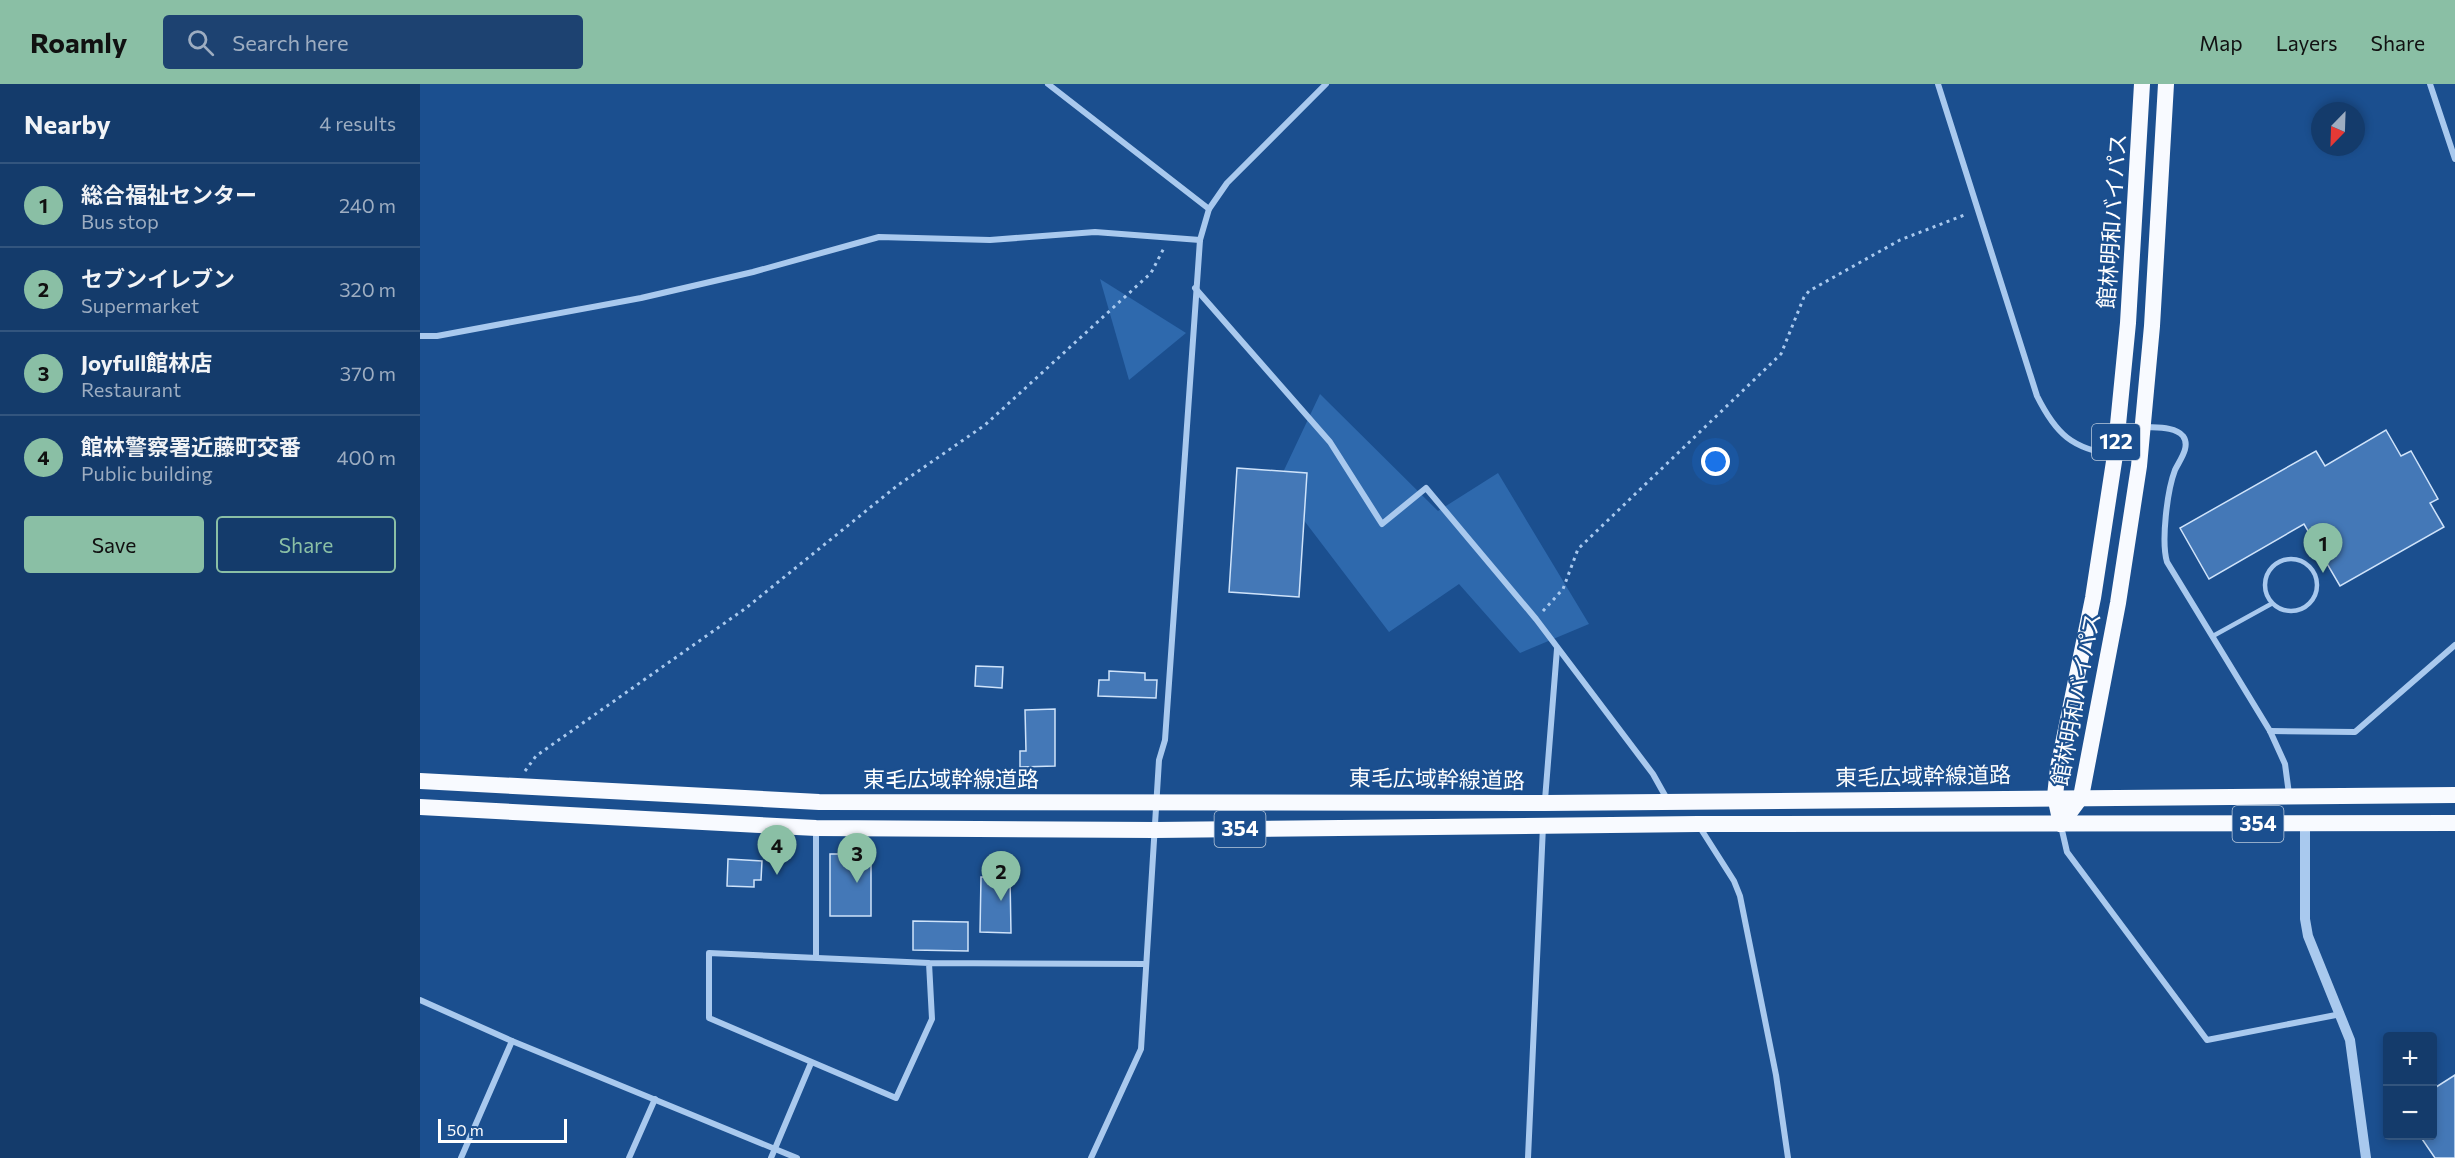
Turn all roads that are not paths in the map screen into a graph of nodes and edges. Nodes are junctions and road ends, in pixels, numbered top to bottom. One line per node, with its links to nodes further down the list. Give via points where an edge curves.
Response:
1 (1048, 84): 8 (street)
2 (1326, 84): 8 (street, via 1253,155)
3 (1938, 84): 13 (street, via 2030,375 2046,414 2069,441 2090,451)
4 (2142, 84): 13 (highway, 館林明和バイパス / 122, via 2128,324)
5 (2166, 84): 12 (highway, 館林明和バイパス / 122)
6 (2430, 84): 7 (street)
7 (2455, 159)
8 (1209, 209): 9 (street)
9 (1200, 240): 10 (street); 11 (street, via 1095,232 990,240 879,237 641,298)
10 (1195, 288): 17 (street, via 1330,442 1382,524 1426,488); 24 (street, via 1166,730)
11 (420, 336)
12 (2143, 427): 15 (street, via 2169,429 2186,442 2172,478 2163,549 2167,562); 22 (highway, 館林明和バイパス / 122, via 2118,603)
13 (2115, 455): 21 (highway, 館林明和バイパス / 122, via 2093,598)
14 (2271, 604): 14 (lane, via 2265,579 2273,567 2284,559 2306,561 2316,573 2316,595 2297,610 2283,610); 15 (lane)
15 (2213, 636): 18 (street)
16 (2455, 645): 18 (street, via 2355,732)
17 (1557, 648): 25 (street, via 1653,774); 26 (street)
18 (2270, 731): 23 (street, via 2284,764)
19 (420, 781): 24 (highway, 東毛広域幹線道路 / 354, via 819,802)
20 (2455, 795): 23 (highway, 東毛広域幹線道路 / 354)
21 (2055, 796): 22 (highway, 東毛広域幹線道路 / 354); 25 (highway, 東毛広域幹線道路 / 354); 30 (highway, 館林明和バイパス / 122)
22 (2081, 797): 23 (highway, 東毛広域幹線道路 / 354); 30 (highway, 館林明和バイパス / 122)
23 (2289, 797)
24 (1156, 801): 26 (highway, 東毛広域幹線道路 / 354); 34 (street)
25 (1669, 802): 26 (highway, 東毛広域幹線道路 / 354)
26 (1545, 803)
27 (420, 807): 33 (highway, 東毛広域幹線道路 / 354)
28 (2455, 823): 31 (highway, 東毛広域幹線道路 / 354)
29 (1698, 824): 30 (highway, 東毛広域幹線道路 / 354); 32 (highway, 東毛広域幹線道路 / 354); 50 (street, via 1740,896 1776,1075)
30 (2061, 824): 31 (highway, 東毛広域幹線道路 / 354); 39 (street, via 2067,852 2207,1040)
31 (2305, 824): 39 (street, via 2308,936)
32 (1543, 826): 34 (highway, 東毛広域幹線道路 / 354); 49 (street)
33 (816, 828): 34 (highway, 東毛広域幹線道路 / 354); 35 (street)
34 (1155, 830): 37 (street)
35 (816, 957): 36 (street); 41 (street, via 709,953 709,1018)
36 (929, 963): 37 (street); 41 (street, via 932,1019 896,1098)
37 (1146, 964): 48 (street, via 1141,1049)
38 (420, 1000): 40 (street)
39 (2341, 1014): 51 (street, via 2352,1051)
40 (512, 1041): 42 (street); 44 (street)
41 (811, 1063): 43 (street)
42 (655, 1099): 43 (street); 45 (street)
43 (775, 1149): 46 (street); 47 (street)
44 (461, 1158)
45 (629, 1158)
46 (771, 1158)
47 (797, 1158)
48 (1091, 1158)
49 (1528, 1158)
50 (1788, 1158)
51 (2366, 1158)

